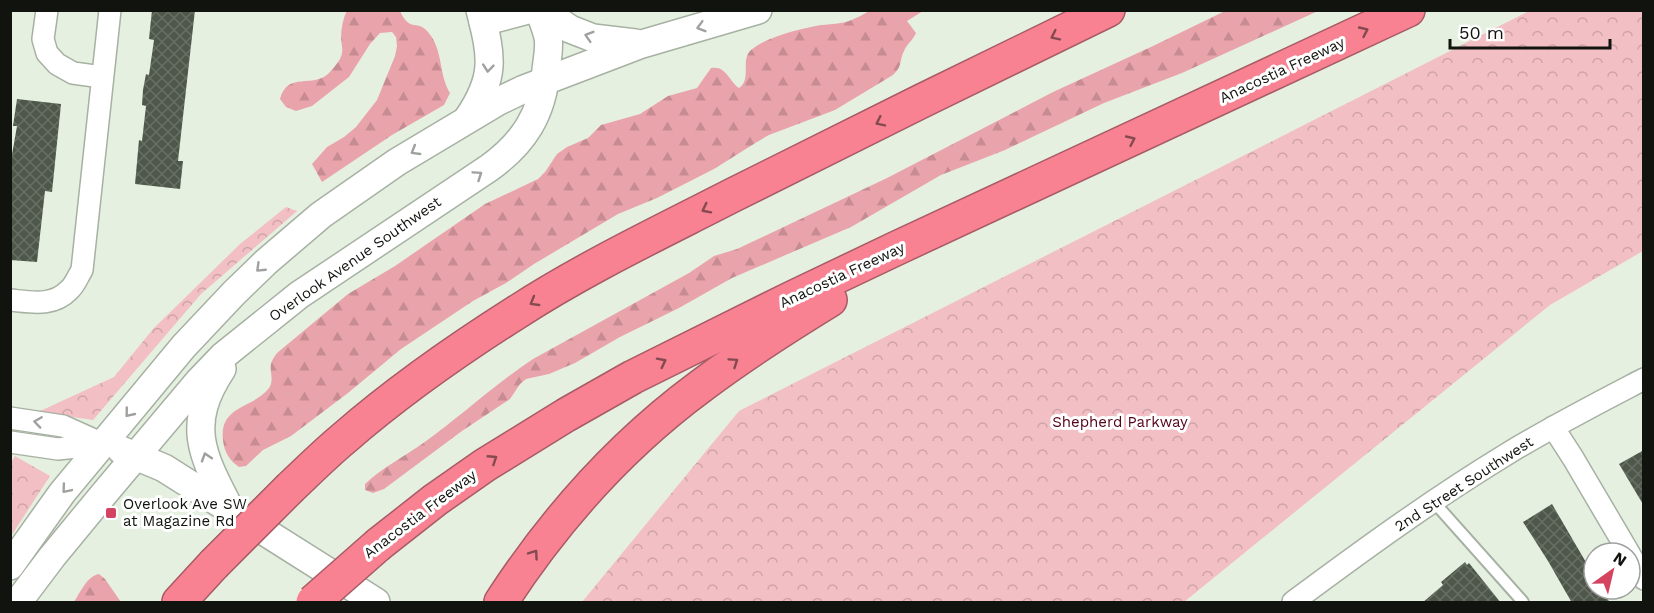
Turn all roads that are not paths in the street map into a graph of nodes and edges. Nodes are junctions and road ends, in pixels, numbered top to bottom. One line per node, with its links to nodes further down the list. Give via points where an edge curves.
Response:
1 (48, 10): 9 (street, via 43,39 47,53 73,74)
2 (110, 10): 9 (street)
3 (758, 10): 8 (street, one-way to 8)
4 (1108, 10): 26 (highway, one-way to 26, bridge, via 636,245 482,334 344,439 291,487)
5 (1408, 10): 12 (highway, Anacostia Freeway, one-way to 5)
6 (544, 12): 7 (street); 8 (street, one-way to 6, via 592,38); 10 (street, Overlook Avenue Southwest, via 548,39)
7 (482, 16): 11 (street, one-way to 11, via 489,72 482,94)
8 (642, 44): 10 (street)
9 (102, 77): 13 (street, via 82,270 70,290 59,298 41,303)
10 (546, 80): 11 (street); 14 (street, Overlook Avenue Southwest, one-way to 10, via 299,295 499,161 532,123)
11 (465, 121): 19 (street, one-way to 19, via 381,173 294,237 209,319)
12 (1078, 165): 27 (highway, Anacostia Freeway, one-way to 12, bridge, via 435,500 566,415 633,377 819,285); 29 (highway, one-way to 12, via 540,546 583,494 648,428 699,387 840,293)
13 (10, 300)
14 (241, 341): 20 (street, Overlook Avenue Southwest, via 199,381); 22 (street, one-way to 14, via 208,464 200,433 211,388)
15 (1644, 379): 17 (street, 2nd Street Southwest)
16 (10, 418): 19 (street, one-way to 16, via 63,426)
17 (1553, 427): 21 (street, 2nd Street Southwest); 23 (street)
18 (10, 442): 19 (street, via 58,448)
19 (103, 444): 20 (street); 24 (street, one-way to 24)
20 (136, 456): 22 (street, via 164,468); 25 (street, Overlook Avenue Southwest)
21 (1433, 501): 30 (street, 2nd Street Southwest); 31 (lane)
22 (231, 510): 28 (street)
23 (1622, 541)
24 (10, 566)
25 (18, 603)
26 (179, 603)
27 (313, 603)
28 (376, 603)
29 (501, 603)
30 (1293, 603)
31 (1524, 603)

